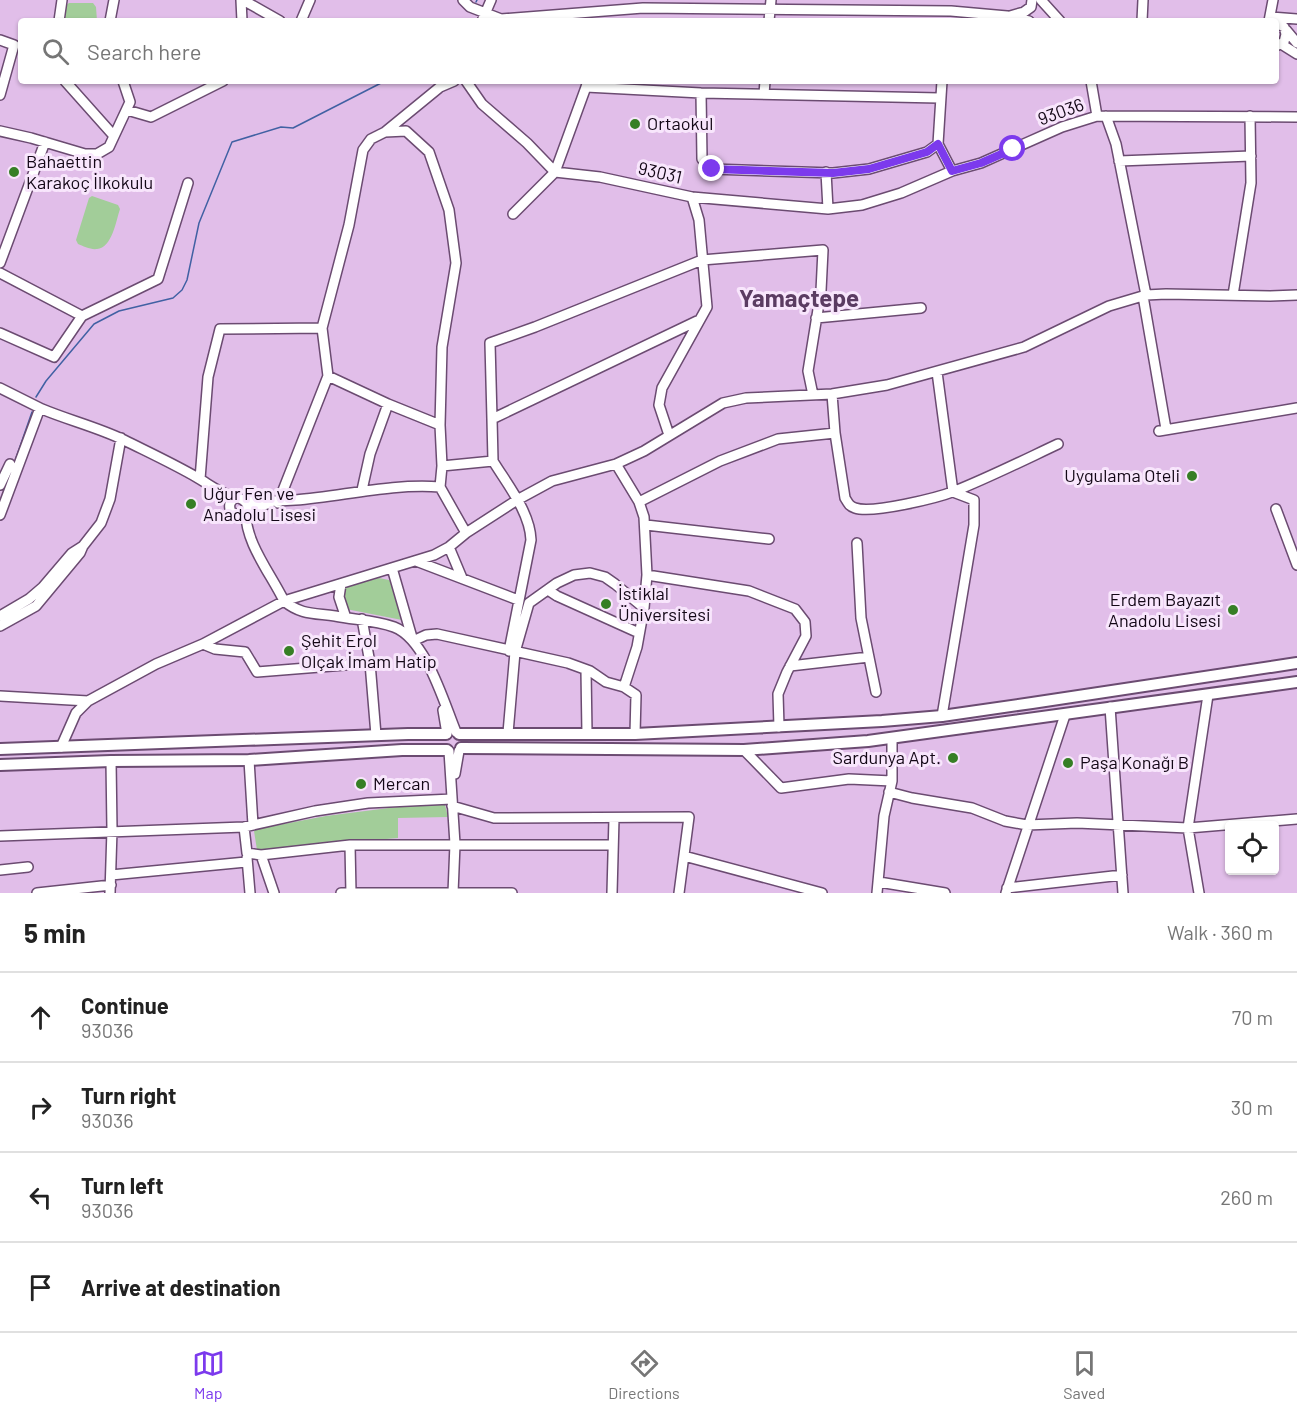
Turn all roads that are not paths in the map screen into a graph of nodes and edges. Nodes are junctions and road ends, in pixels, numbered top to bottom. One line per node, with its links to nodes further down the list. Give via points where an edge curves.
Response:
1 (62, 0): 17 (street)
2 (114, 0): 18 (street)
3 (242, 0): 19 (street); 20 (street)
4 (310, 0): 21 (street)
5 (463, 0): 16 (street)
6 (491, 0): 16 (street)
7 (1032, 0): 15 (street, via 1031,7 1024,12)
8 (1041, 0): 25 (street)
9 (1143, 0): 26 (street)
10 (1273, 0): 27 (street)
11 (643, 4): 12 (street); 13 (street)
12 (770, 5): 14 (street)
13 (610, 11): 22 (street); 23 (street)
14 (951, 16): 15 (street)
15 (1007, 16): 24 (street)
16 (483, 17)
17 (59, 18)
18 (111, 18)
19 (242, 18)
20 (275, 18)
21 (302, 18)
22 (525, 18)
23 (607, 18)
24 (1016, 18)
25 (1057, 18)
26 (1142, 18)
27 (1272, 18)
28 (1297, 19): 29 (street)
29 (1279, 20)
30 (1279, 23): 31 (street)
31 (1286, 30): 33 (street); 34 (street, via 1286,38)
32 (0, 40): 36 (street)
33 (1297, 43)
34 (1279, 44)
35 (1279, 45): 37 (street)
36 (18, 47): 49 (street)
37 (1297, 54)
38 (68, 84): 57 (street)
39 (124, 84): 51 (street, via 130,102)
40 (217, 84): 51 (street, via 151,117)
41 (447, 84): 56 (street)
42 (468, 84): 63 (street, via 482,104)
43 (587, 84): 47 (street); 63 (street)
44 (765, 84): 48 (street)
45 (941, 84): 50 (street)
46 (1092, 84): 52 (street)
47 (701, 93): 48 (street); 64 (street, via 702,159 712,169)
48 (764, 94): 50 (street)
49 (0, 95)
50 (939, 98): 59 (street)
51 (127, 110): 57 (street)
52 (1101, 116): 53 (street, 93036); 61 (street, via 1116,144); 62 (street, 93036, via 1062,127 981,163)
53 (1250, 116): 54 (street, 93036); 60 (street)
54 (1297, 117)
55 (0, 131): 58 (street)
56 (385, 132): 80 (street, via 371,139 363,150 349,225); 91 (street, via 406,131 429,152 449,210 456,262 442,347)
57 (114, 136): 58 (street, via 110,147 98,154)
58 (45, 142): 69 (street)
59 (938, 144): 62 (street); 64 (street, via 927,152 869,169)
60 (1251, 156): 61 (street); 73 (street, via 1251,183)
61 (1119, 161): 75 (street)
62 (952, 171): 67 (street, 93031, via 862,205)
63 (555, 172): 66 (street, 93031, via 600,177); 68 (street)
64 (826, 172): 67 (street)
65 (188, 183): 77 (street, via 158,279)
66 (692, 197): 67 (street, 93031); 70 (street, via 699,220)
67 (828, 209)
68 (513, 214)
69 (4, 240): 71 (street)
70 (702, 260): 78 (street, via 823,250); 79 (street, via 706,307); 90 (street, via 490,343)
71 (0, 263)
72 (0, 273): 77 (street)
73 (1233, 295): 74 (street); 75 (street)
74 (1297, 295)
75 (1144, 296): 82 (street, via 1109,306 1024,346); 89 (street, via 1162,430)
76 (921, 308): 78 (street)
77 (82, 316): 81 (street, via 54,357)
78 (816, 318): 86 (street, via 808,371)
79 (697, 321): 90 (street); 93 (street, via 662,388 659,405)
80 (322, 328): 83 (street); 100 (street, via 220,328 208,377)
81 (0, 333)
82 (937, 372): 85 (street); 105 (street)
83 (328, 376): 87 (street); 109 (street)
84 (0, 388): 88 (street)
85 (832, 394): 86 (street); 92 (street)
86 (813, 395): 93 (street, via 723,403)
87 (388, 404): 91 (street); 104 (street)
88 (40, 408): 94 (street); 97 (street)
89 (1297, 408)
90 (492, 419): 96 (street)
91 (440, 424): 99 (street)
92 (835, 433): 105 (street, via 849,505 865,510); 108 (street, via 778,440 720,461)
93 (669, 435): 98 (street)
94 (121, 438): 100 (street); 127 (street, via 110,499 101,523)
95 (1058, 444): 105 (street)
96 (493, 461): 99 (street); 107 (street)
97 (9, 464): 101 (street); 113 (street)
98 (616, 464): 107 (street, via 552,481); 108 (street)
99 (442, 466): 102 (street)
100 (200, 479): 103 (street)
101 (0, 485)
102 (440, 487): 104 (street); 115 (street)
103 (212, 488): 106 (street); 111 (street)
104 (362, 490): 109 (street)
105 (953, 492): 152 (street, via 974,500 974,525)
106 (241, 499): 109 (street); 111 (street, via 232,500); 112 (street, via 248,506)
107 (517, 500): 115 (street); 128 (street, via 531,529)
108 (639, 502): 114 (street)
109 (274, 503): 112 (street)
110 (1276, 509): 121 (street)
111 (231, 511): 112 (street, via 239,516); 118 (street)
112 (246, 512): 118 (street)
113 (0, 514)
114 (646, 525): 116 (street); 123 (street)
115 (466, 533): 119 (street)
116 (769, 539)
117 (857, 543): 139 (street, via 861,618)
118 (253, 544): 129 (street)
119 (449, 548): 120 (street); 124 (street)
120 (416, 561): 122 (street); 124 (street)
121 (1297, 565)
122 (392, 568): 125 (street); 136 (street)
123 (646, 575): 130 (street); 142 (street, via 749,591 795,609 805,622 806,636)
124 (462, 578): 128 (street)
125 (341, 584): 129 (street); 132 (street, via 339,597)
126 (548, 590): 130 (street, via 574,575 590,573 615,584); 135 (street); 138 (street, via 529,603)
127 (37, 598): 131 (street); 134 (street, via 36,606)
128 (518, 600): 138 (street)
129 (284, 601): 132 (street, via 296,611); 137 (street)
130 (644, 608): 135 (street)
131 (0, 616)
132 (346, 618): 133 (street)
133 (362, 619): 136 (street, via 396,628); 140 (street)
134 (0, 626)
135 (639, 633): 145 (street)
136 (413, 641): 138 (street, via 436,634); 155 (street, via 438,687)
137 (203, 644): 140 (street, via 245,652 257,672); 149 (street)
138 (512, 651): 143 (street); 154 (street)
139 (868, 657): 142 (street); 146 (street)
140 (370, 663): 158 (street)
141 (1297, 663): 152 (main road)
142 (790, 666): 153 (street, via 778,694)
143 (586, 670): 145 (street); 156 (street)
144 (1297, 682): 147 (main road)
145 (624, 687): 157 (street, via 636,695)
146 (876, 692)
147 (1208, 695): 150 (main road); 175 (street)
148 (0, 696): 149 (street)
149 (88, 700): 160 (street, via 76,713)
150 (1110, 708): 151 (main road); 172 (street)
151 (1065, 715): 159 (main road); 173 (street)
152 (942, 716): 153 (main road)
153 (779, 727): 157 (main road)
154 (507, 733): 155 (main road); 156 (main road)
155 (452, 734): 158 (main road); 162 (main road, via 443,741); 162 (main road, via 463,742)
156 (587, 734): 157 (main road)
157 (635, 734)
158 (376, 735): 160 (main road)
159 (892, 739): 163 (main road); 167 (street)
160 (61, 747): 161 (main road)
161 (0, 749)
162 (454, 750): 163 (main road); 164 (main road); 169 (street)
163 (744, 750): 167 (street, via 781,788 849,779)
164 (249, 760): 165 (main road); 174 (street)
165 (111, 761): 166 (main road); 176 (street)
166 (0, 765)
167 (892, 781): 168 (street)
168 (889, 792): 173 (street, via 972,808); 187 (street)
169 (452, 799): 170 (street, via 494,818); 174 (street, via 368,803); 178 (street)
170 (614, 818): 180 (street); 182 (street, via 689,817)
171 (1297, 819): 175 (street)
172 (1118, 824): 173 (street); 175 (street); 186 (street)
173 (1027, 825): 189 (street)
174 (249, 826): 176 (street); 183 (street)
175 (1188, 828): 203 (street)
176 (112, 830): 177 (street); 188 (street)
177 (0, 836)
178 (455, 844): 179 (street); 180 (street); 191 (street)
179 (350, 845): 181 (street); 195 (street)
180 (613, 845): 197 (street)
181 (261, 855): 183 (street); 194 (street)
182 (684, 856): 198 (street); 199 (street)
183 (247, 857): 188 (street); 193 (street)
184 (28, 867): 185 (street)
185 (0, 870)
186 (1122, 875): 189 (street); 202 (street)
187 (879, 882): 200 (street); 201 (street)
188 (111, 884): 190 (street)
189 (1006, 890)
190 (55, 892): 192 (street)
191 (453, 892): 195 (street); 196 (street)
192 (37, 893)
193 (250, 893)
194 (274, 893)
195 (347, 893)
196 (512, 893)
197 (612, 893)
198 (679, 893)
199 (822, 893)
200 (877, 893)
201 (945, 893)
202 (1123, 893)
203 (1199, 893)

